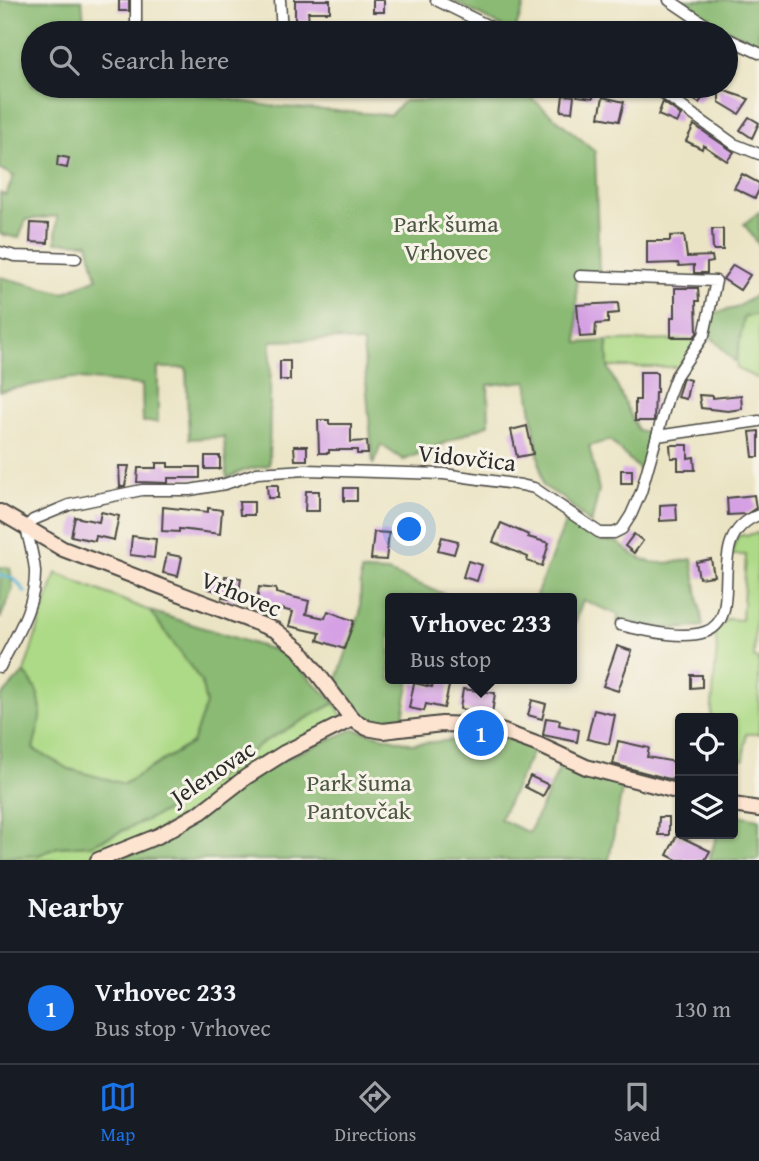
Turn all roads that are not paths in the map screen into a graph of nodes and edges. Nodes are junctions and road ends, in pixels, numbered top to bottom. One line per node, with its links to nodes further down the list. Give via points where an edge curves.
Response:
1 (136, 0): 5 (street)
2 (280, 0): 6 (street)
3 (436, 0): 7 (street)
4 (669, 0): 8 (street)
5 (136, 21)
6 (281, 21)
7 (479, 21)
8 (700, 21)
9 (738, 43): 10 (street)
10 (759, 53)
11 (670, 98): 12 (street, via 734,144)
12 (759, 154)
13 (0, 252): 14 (street)
14 (76, 258)
15 (580, 276): 17 (street, Vidovčica, via 716,281 704,335 676,376)
16 (759, 421): 17 (street)
17 (657, 436): 20 (street, Vidovčica, via 631,515 614,533 600,533 534,488 521,485 444,474 306,470 257,473 190,490 142,489 69,505 33,520)
18 (0, 512): 20 (street, Vrhovec)
19 (759, 516): 21 (street, via 743,524 731,538 723,615 712,629 696,634 660,633)
20 (26, 528): 22 (street, via 35,569 33,590); 23 (street, Vrhovec, via 63,549 275,630 299,649)
21 (620, 625)
22 (0, 667)
23 (352, 719): 24 (street, via 383,731 442,724 498,730 586,767); 27 (street, Jelenovac, via 284,752 158,836)
24 (675, 791)
25 (738, 806): 26 (street)
26 (759, 809)
27 (99, 860)

